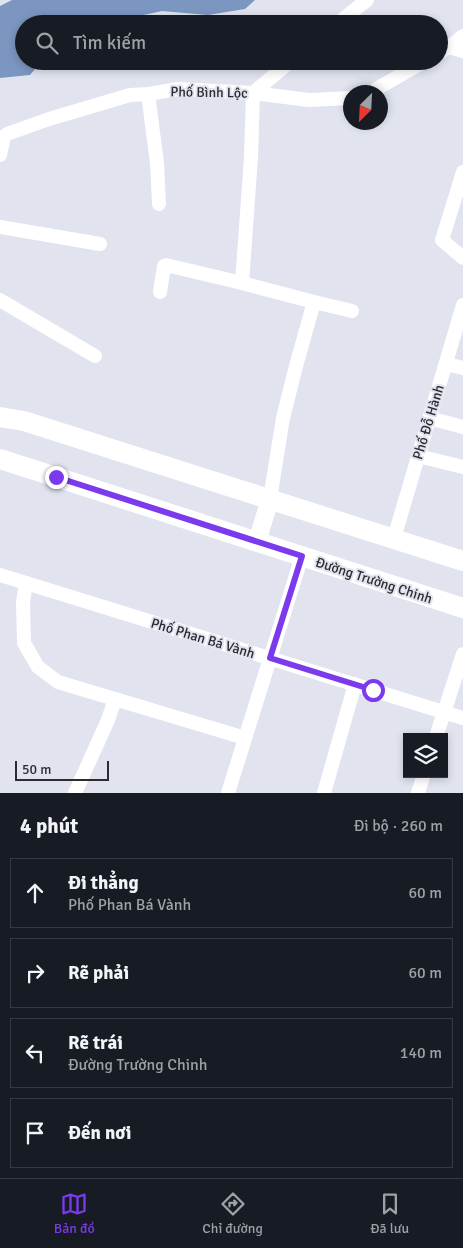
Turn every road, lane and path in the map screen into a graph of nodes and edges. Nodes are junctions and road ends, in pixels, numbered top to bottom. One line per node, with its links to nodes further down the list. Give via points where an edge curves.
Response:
1 (367, 0): 2 (street)
2 (348, 15)
3 (463, 36): 4 (street)
4 (448, 47)
5 (448, 50): 6 (street)
6 (463, 51)
7 (280, 70): 10 (street)
8 (409, 70): 9 (street)
9 (383, 85)
10 (252, 93): 11 (street, Phố Bình Lộc, via 178,89); 12 (street, Phố Bình Lộc, via 309,100); 19 (street)
11 (148, 94): 13 (street, Phố Bình Lộc, via 130,95 7,134); 15 (street)
12 (343, 98)
13 (0, 155)
14 (463, 172): 18 (street, via 442,240)
15 (159, 204)
16 (0, 227): 17 (street)
17 (100, 244)
18 (463, 258)
19 (242, 282): 20 (street, via 166,265); 22 (street)
20 (160, 292)
21 (0, 300): 25 (street)
22 (314, 302): 24 (street); 34 (street, via 283,418)
23 (463, 305): 26 (street, Phố Đỗ Hành)
24 (352, 310)
25 (95, 356)
26 (446, 364): 27 (street); 29 (street, Phố Đỗ Hành)
27 (463, 368)
28 (0, 417): 34 (main road, via 24,421)
29 (429, 418): 30 (street); 31 (street, Phố Đỗ Hành)
30 (463, 427)
31 (418, 456): 33 (street); 35 (street, Phố Đỗ Hành)
32 (0, 459): 36 (main road, Đường Trường Chinh)
33 (463, 467)
34 (270, 499): 35 (main road); 36 (street)
35 (394, 538): 38 (main road)
36 (257, 542): 37 (main road, Đường Trường Chinh)
37 (302, 556): 41 (main road, Đường Trường Chinh); 43 (street)
38 (463, 560)
39 (0, 575): 40 (street, Phố Phan Bá Vành)
40 (26, 583): 43 (street, Phố Phan Bá Vành); 45 (street, via 24,643 38,667 58,682)
41 (463, 608)
42 (463, 654): 46 (street)
43 (270, 658): 44 (street, Phố Phan Bá Vành); 49 (street)
44 (355, 684): 46 (street, Phố Phan Bá Vành); 53 (street)
45 (115, 699): 49 (street); 51 (street)
46 (444, 712): 47 (street, Phố Phan Bá Vành); 48 (street)
47 (463, 718)
48 (437, 733)
49 (246, 738): 52 (street)
50 (423, 778): 54 (street)
51 (75, 793)
52 (228, 793)
53 (324, 793)
54 (418, 793)

